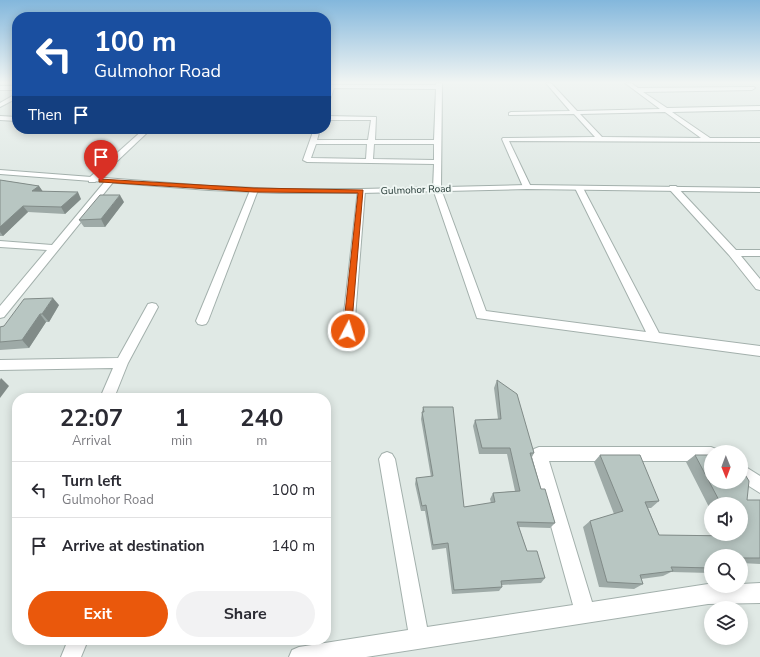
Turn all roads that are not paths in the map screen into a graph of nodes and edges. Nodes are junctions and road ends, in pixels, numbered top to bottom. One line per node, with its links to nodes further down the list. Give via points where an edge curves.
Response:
1 (438, 114): 16 (street)
2 (511, 114): 3 (street)
3 (522, 114)
4 (575, 114): 11 (street)
5 (668, 114): 12 (street)
6 (0, 118): 8 (street)
7 (331, 118): 15 (street, via 374,118)
8 (12, 119)
9 (143, 134): 20 (street)
10 (315, 134): 14 (street)
11 (600, 139): 12 (street); 22 (street, via 505,139)
12 (707, 139): 13 (street)
13 (760, 140)
14 (313, 142): 15 (street); 17 (street, via 307,160)
15 (371, 142): 16 (street); 17 (street)
16 (438, 142): 18 (street)
17 (368, 161): 18 (street)
18 (438, 162): 25 (street)
19 (0, 172): 20 (street, Gulmohor Road)
20 (92, 180): 21 (street, Gulmohor Road)
21 (110, 181): 26 (street, Gulmohor Road); 30 (street)
22 (527, 187): 23 (street, Gulmohor Road); 25 (street, Gulmohor Road)
23 (579, 188): 24 (street, Gulmohor Road); 38 (street)
24 (673, 188): 27 (street, Gulmohor Road); 31 (street)
25 (437, 189): 28 (street, Gulmohor Road); 38 (street, via 481,315)
26 (254, 190): 28 (street, Gulmohor Road); 36 (street)
27 (760, 190)
28 (361, 191): 37 (street)
29 (0, 244): 30 (street)
30 (54, 248): 35 (street)
31 (733, 253): 32 (street); 33 (street)
32 (760, 253)
33 (760, 286)
34 (152, 307): 40 (street)
35 (0, 314)
36 (202, 321)
37 (348, 331)
38 (655, 338): 39 (street)
39 (760, 351)
40 (122, 363): 41 (street); 42 (street)
41 (0, 366)
42 (109, 393)
43 (704, 454): 48 (street, via 539,454)
44 (387, 460): 49 (street)
45 (748, 477): 46 (street)
46 (760, 485)
47 (760, 593): 48 (street, via 708,594)
48 (585, 613): 49 (street)
49 (419, 638): 52 (street)
50 (76, 645): 51 (street)
51 (71, 657)
52 (299, 657)

